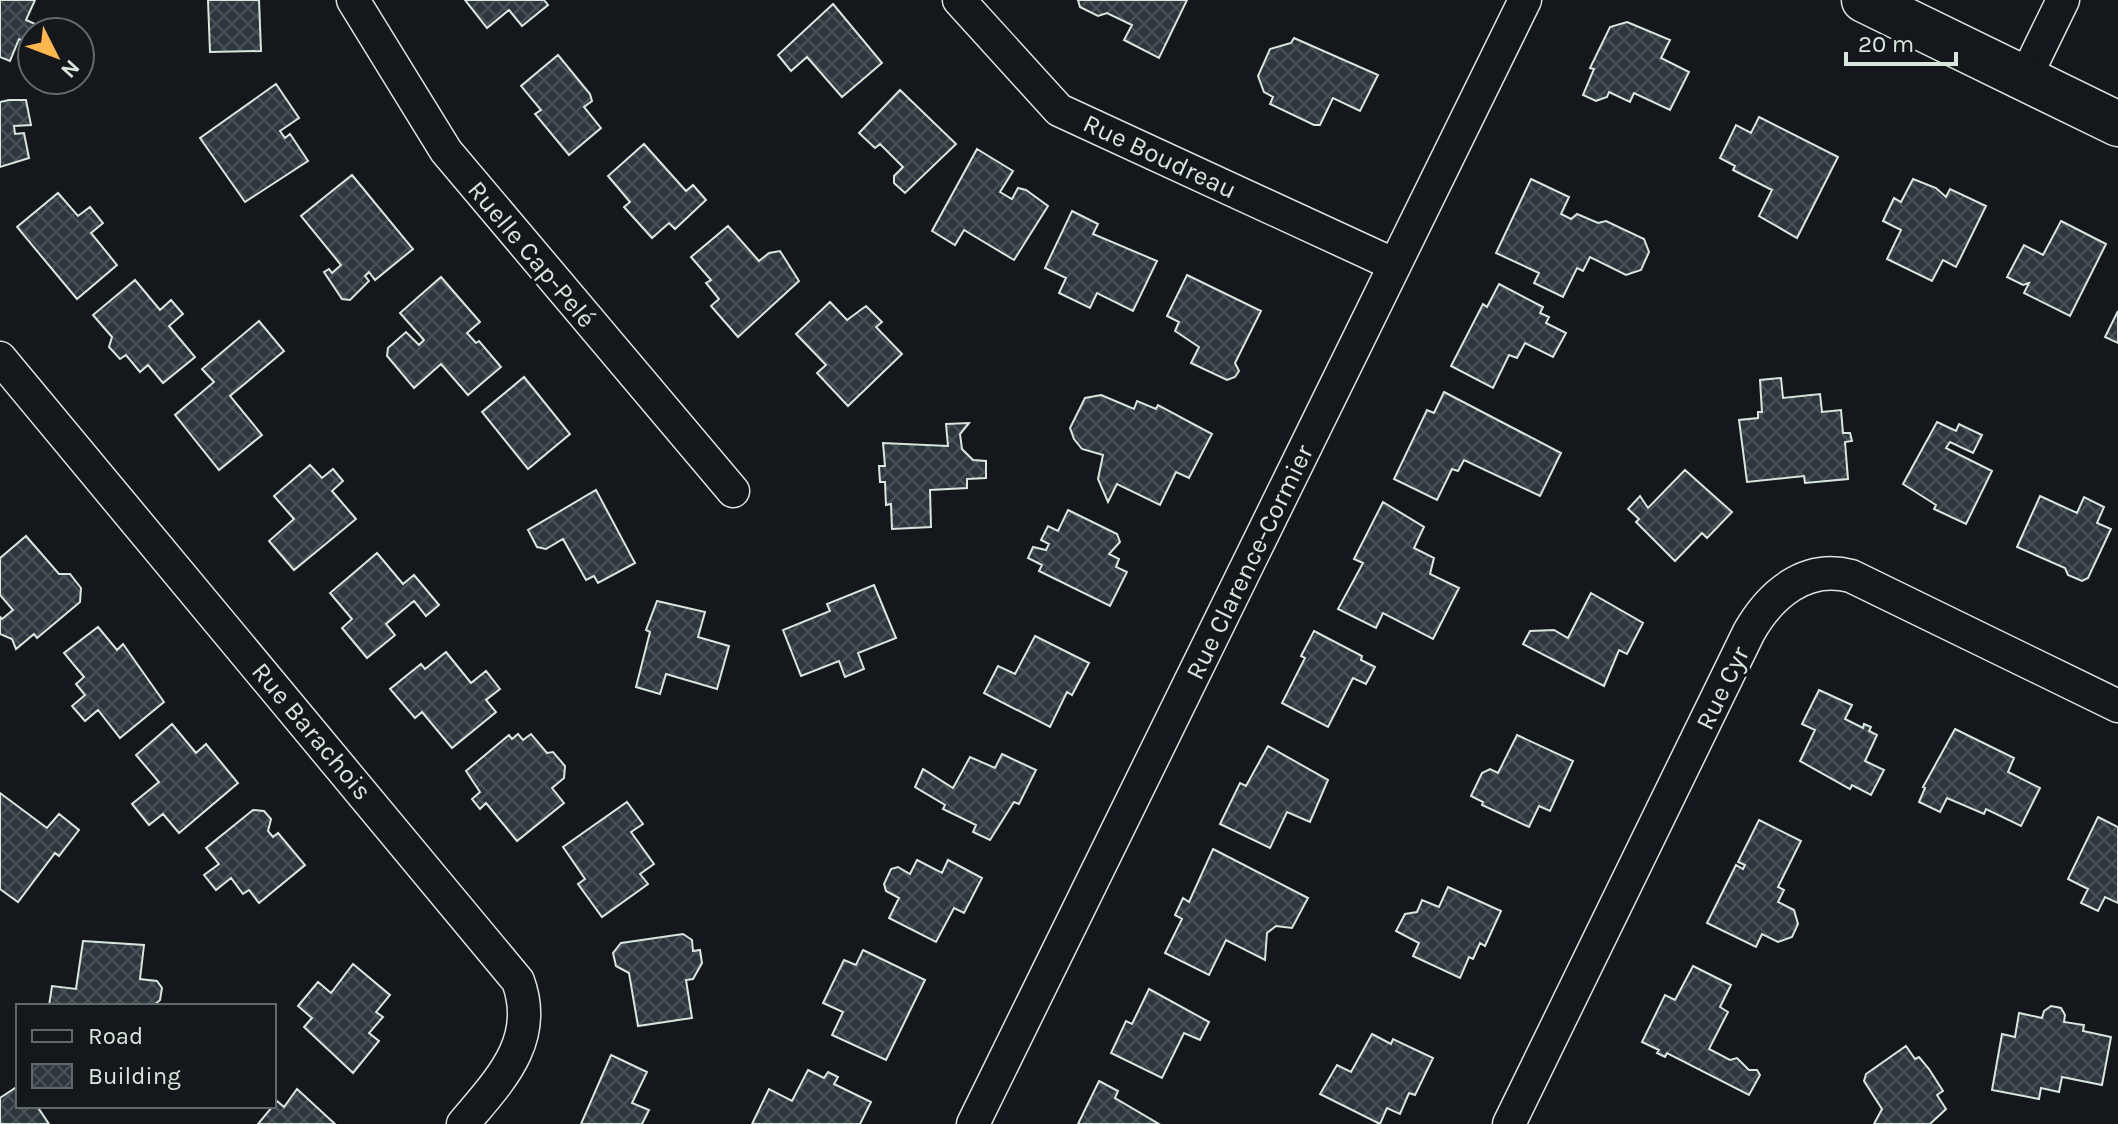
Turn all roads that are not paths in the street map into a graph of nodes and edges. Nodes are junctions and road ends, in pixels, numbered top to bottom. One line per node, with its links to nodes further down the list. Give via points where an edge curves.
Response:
1 (353, 0): 10 (street, Ruelle Cap-Pelé, via 446,151)
2 (959, 0): 8 (street, Rue Boudreau, via 1059,110)
3 (1525, 0): 8 (street, Rue Clarence-Cormier)
4 (1864, 0): 6 (street)
5 (2063, 0): 6 (street)
6 (2025, 78): 7 (street)
7 (2118, 124)
8 (1395, 265): 13 (street, Rue Clarence-Cormier)
9 (0, 358): 12 (street, Rue Barachois, via 518,981 525,1010 519,1051)
10 (733, 491)
11 (2118, 706): 14 (street, Rue Cyr, via 1851,576 1817,575 1778,593 1749,632)
12 (463, 1124)
13 (973, 1124)
14 (1509, 1124)

